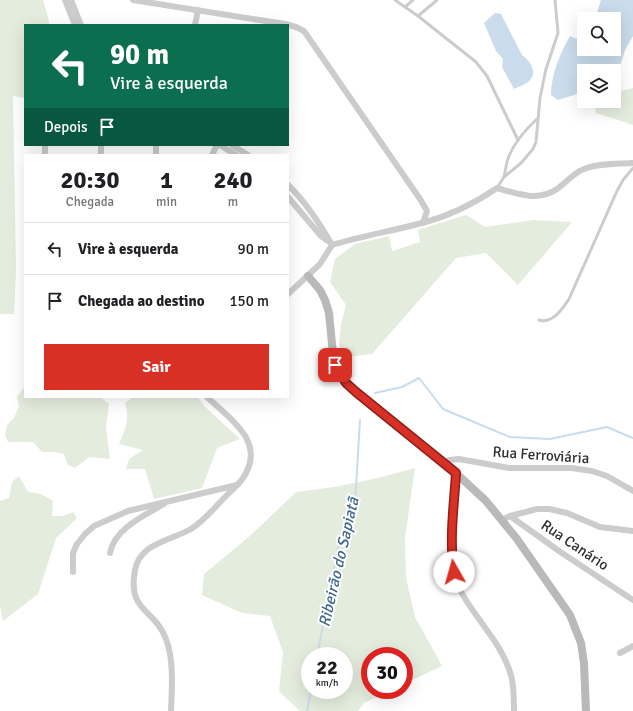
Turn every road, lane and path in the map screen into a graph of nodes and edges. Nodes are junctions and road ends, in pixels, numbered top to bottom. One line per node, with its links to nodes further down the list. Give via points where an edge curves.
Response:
1 (65, 0): 11 (street)
2 (71, 0): 11 (street)
3 (133, 0): 9 (street)
4 (395, 0): 8 (lane)
5 (413, 0): 8 (lane)
6 (437, 0): 10 (lane)
7 (555, 0): 15 (lane, via 558,33 546,69)
8 (405, 7): 10 (lane)
9 (198, 10): 12 (street); 13 (street)
10 (418, 16): 16 (lane, via 476,62 487,76)
11 (76, 23)
12 (195, 24)
13 (285, 24)
14 (289, 25): 27 (street, via 304,32 420,199 427,211)
15 (538, 118): 16 (lane); 23 (lane, via 533,149)
16 (518, 140): 23 (lane, via 509,157)
17 (222, 146): 19 (street)
18 (234, 146): 20 (street)
19 (234, 154)
20 (246, 154)
21 (633, 163): 25 (street, via 585,169 557,189 536,197)
22 (633, 168): 31 (lane, via 617,191 569,299 552,318)
23 (504, 177): 25 (lane)
24 (289, 186): 28 (street, via 310,211)
25 (497, 188): 27 (street, via 467,206)
26 (289, 197): 28 (street, via 321,236)
27 (423, 223): 28 (street)
28 (332, 245): 29 (street, via 320,264)
29 (308, 276): 30 (street); 33 (street, via 326,300 335,365 346,383)
30 (289, 293)
31 (539, 320)
32 (208, 398): 35 (street, via 247,438 251,452 250,463)
33 (444, 462): 34 (street); 36 (street, Rua Ferroviária, via 459,459 509,468 571,468 592,471 607,476)
34 (456, 473): 39 (street); 47 (street, via 451,533 454,572 459,588 504,657 511,676)
35 (237, 486): 37 (street); 46 (street, via 200,523 143,552 135,570 135,597 161,629 169,649)
36 (633, 491)
37 (171, 501): 41 (street, via 120,533 112,541); 42 (street, via 128,511 94,526 77,544 73,553)
38 (510, 516): 39 (street); 40 (street, via 537,509 549,509 567,513 600,527); 43 (street, Rua Canário)
39 (502, 520): 48 (street, via 574,622 583,656)
40 (633, 532)
41 (110, 553)
42 (73, 572)
43 (633, 600)
44 (633, 646): 45 (street)
45 (620, 653)
46 (171, 711)
47 (514, 711)
48 (586, 711)

